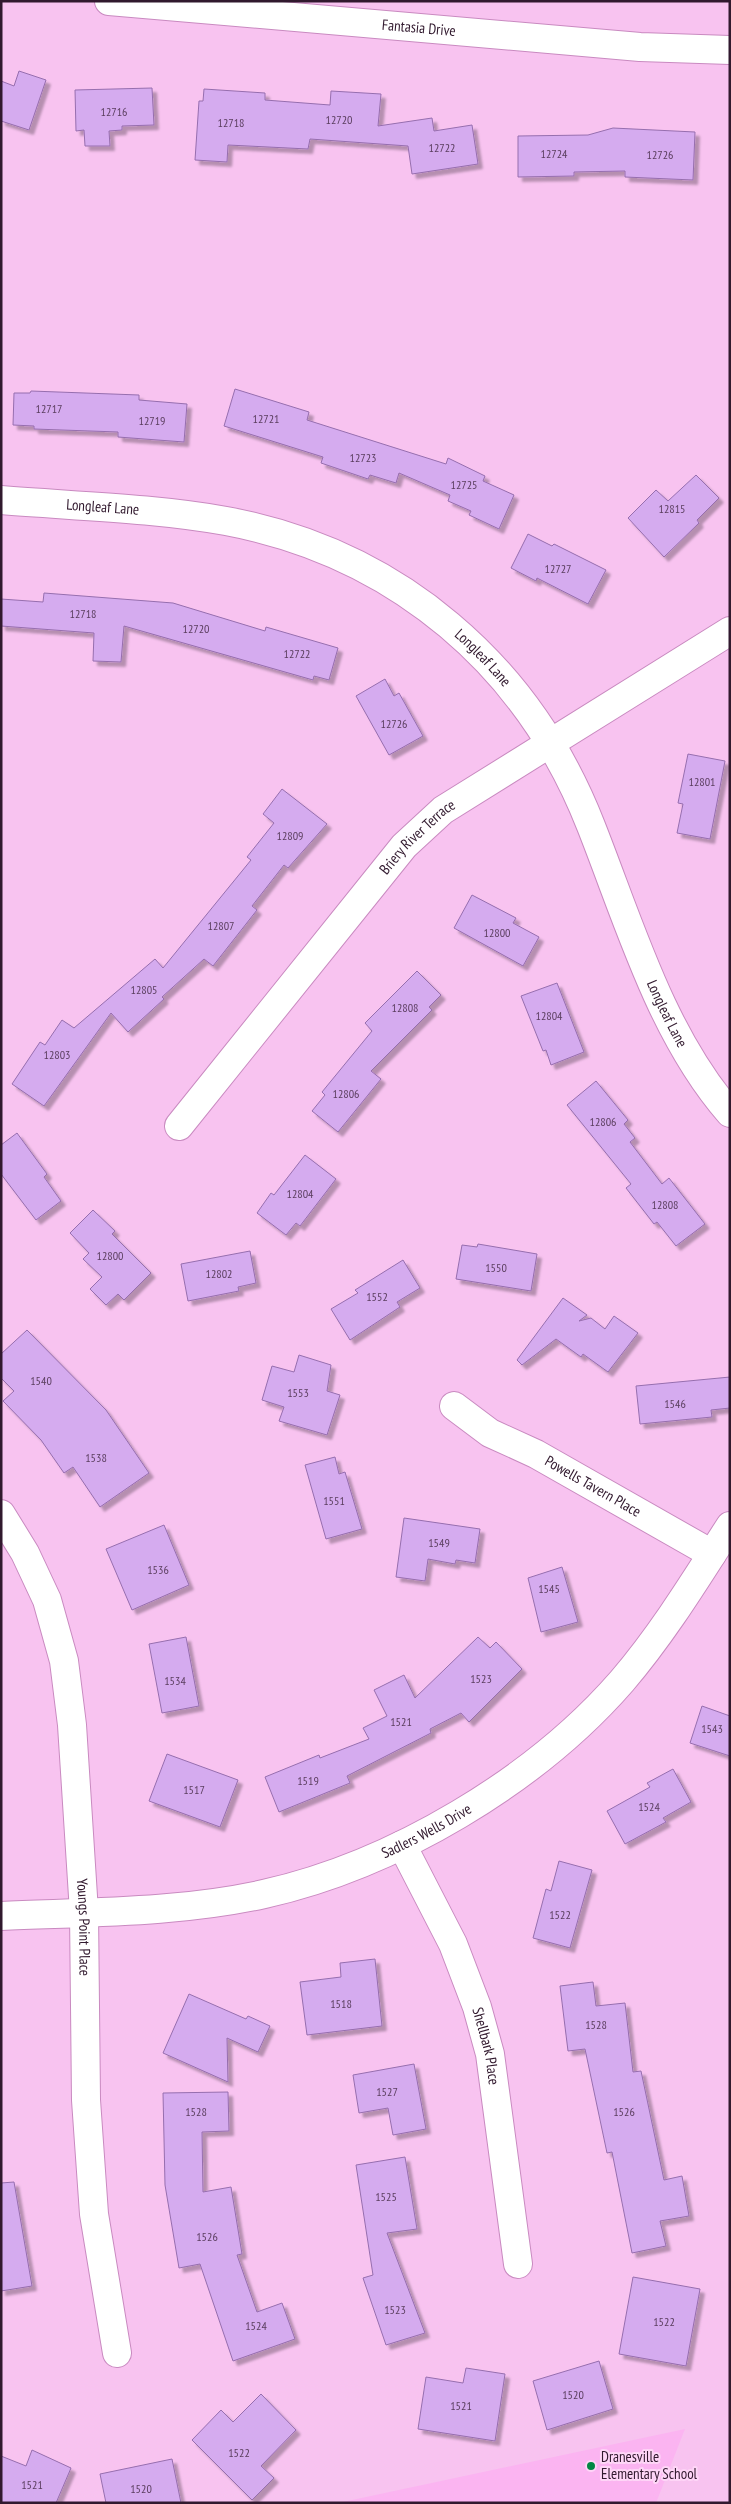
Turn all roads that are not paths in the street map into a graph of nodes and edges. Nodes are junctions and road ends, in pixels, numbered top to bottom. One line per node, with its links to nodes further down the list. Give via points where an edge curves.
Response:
1 (109, 1): 2 (street, Fantasia Drive, via 640,47)
2 (730, 50)
3 (1, 500): 5 (street, Longleaf Lane, via 226,521 279,534 333,553 384,579 431,610 476,648 518,695)
4 (730, 631): 5 (street, Briery River Terrace)
5 (551, 742): 6 (street, Longleaf Lane, via 578,791 660,1000 689,1057); 7 (street, Briery River Terrace, via 443,810 404,846)
6 (730, 1112)
7 (179, 1126)
8 (454, 1406): 11 (street, Powells Tavern Place, via 490,1433 536,1454)
9 (1, 1514): 13 (street, Youngs Point Place, via 25,1553 47,1600 64,1660 72,1725)
10 (730, 1526): 11 (street, Sadlers Wells Drive)
11 (721, 1562): 12 (street, Sadlers Wells Drive, via 621,1682 570,1733 515,1778 469,1809)
12 (402, 1845): 13 (street, Sadlers Wells Drive, via 328,1875 265,1894 197,1905); 15 (street, Shellbark Place, via 453,1944 480,2016 490,2054)
13 (84, 1912): 14 (street, Sadlers Wells Drive); 16 (street, Youngs Point Place, via 86,2100 94,2214)
14 (1, 1916)
15 (518, 2264)
16 (117, 2353)

